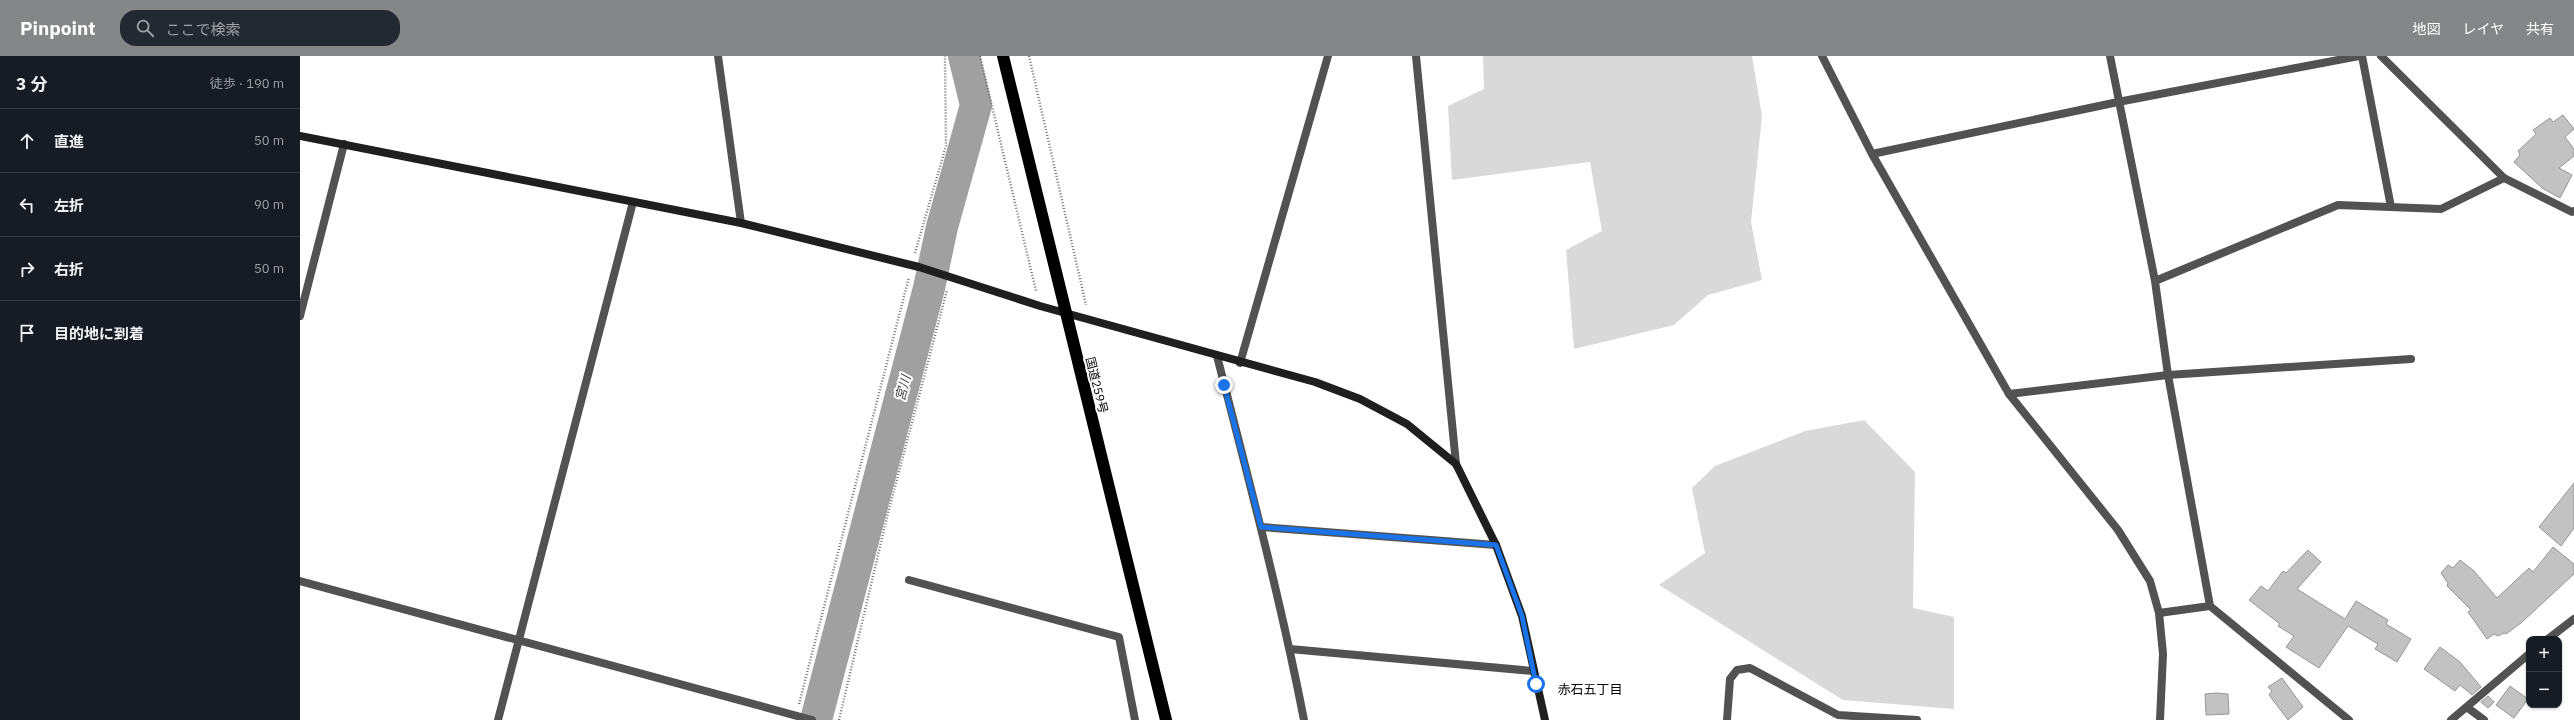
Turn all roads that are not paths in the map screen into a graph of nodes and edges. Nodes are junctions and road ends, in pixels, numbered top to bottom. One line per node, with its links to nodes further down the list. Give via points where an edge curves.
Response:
1 (718, 56): 18 (street)
2 (1004, 56): 20 (highway, 国道259号)
3 (1328, 56): 24 (street)
4 (1416, 56): 27 (street)
5 (1822, 56): 13 (street)
6 (2110, 56): 10 (street)
7 (2359, 56): 10 (street)
8 (2362, 56): 16 (street)
9 (2381, 56): 14 (street)
10 (2118, 102): 13 (street); 19 (street)
11 (300, 136): 12 (street)
12 (344, 144): 15 (street); 21 (street)
13 (1872, 154): 26 (street)
14 (2504, 178): 16 (street, via 2442,209); 17 (street)
15 (633, 202): 18 (street); 36 (street)
16 (2391, 207): 19 (street, via 2338,205)
17 (2574, 211)
18 (741, 224): 20 (street, via 916,266)
19 (2154, 281): 25 (street)
20 (1064, 312): 22 (street); 44 (highway, 国道259号)
21 (300, 316)
22 (1217, 356): 24 (street); 28 (street)
23 (2411, 359): 25 (street)
24 (1240, 362): 27 (street, via 1315,382 1360,399 1407,424)
25 (2168, 375): 26 (street); 32 (street)
26 (2009, 394): 33 (street, via 2118,530 2150,581)
27 (1456, 464): 29 (street)
28 (1261, 527): 29 (street); 37 (street)
29 (1496, 545): 39 (street, via 1522,616)
30 (909, 580): 43 (street, via 1119,637)
31 (300, 581): 36 (street)
32 (2210, 606): 33 (street); 50 (street)
33 (2159, 613): 49 (street, via 2163,654)
34 (2574, 619): 35 (street)
35 (2552, 636)
36 (520, 640): 41 (street); 42 (street)
37 (1290, 649): 39 (street); 45 (street)
38 (2526, 656): 40 (street)
39 (1533, 671): 46 (street)
40 (2468, 708): 51 (street); 52 (street)
41 (498, 720)
42 (812, 720)
43 (1135, 720)
44 (1166, 720)
45 (1304, 720)
46 (1545, 720)
47 (1727, 720): 48 (street, via 1730,679 1737,670 1750,668 1838,715)
48 (1916, 720)
49 (2160, 720)
50 (2349, 720)
51 (2451, 720)
52 (2484, 720)

